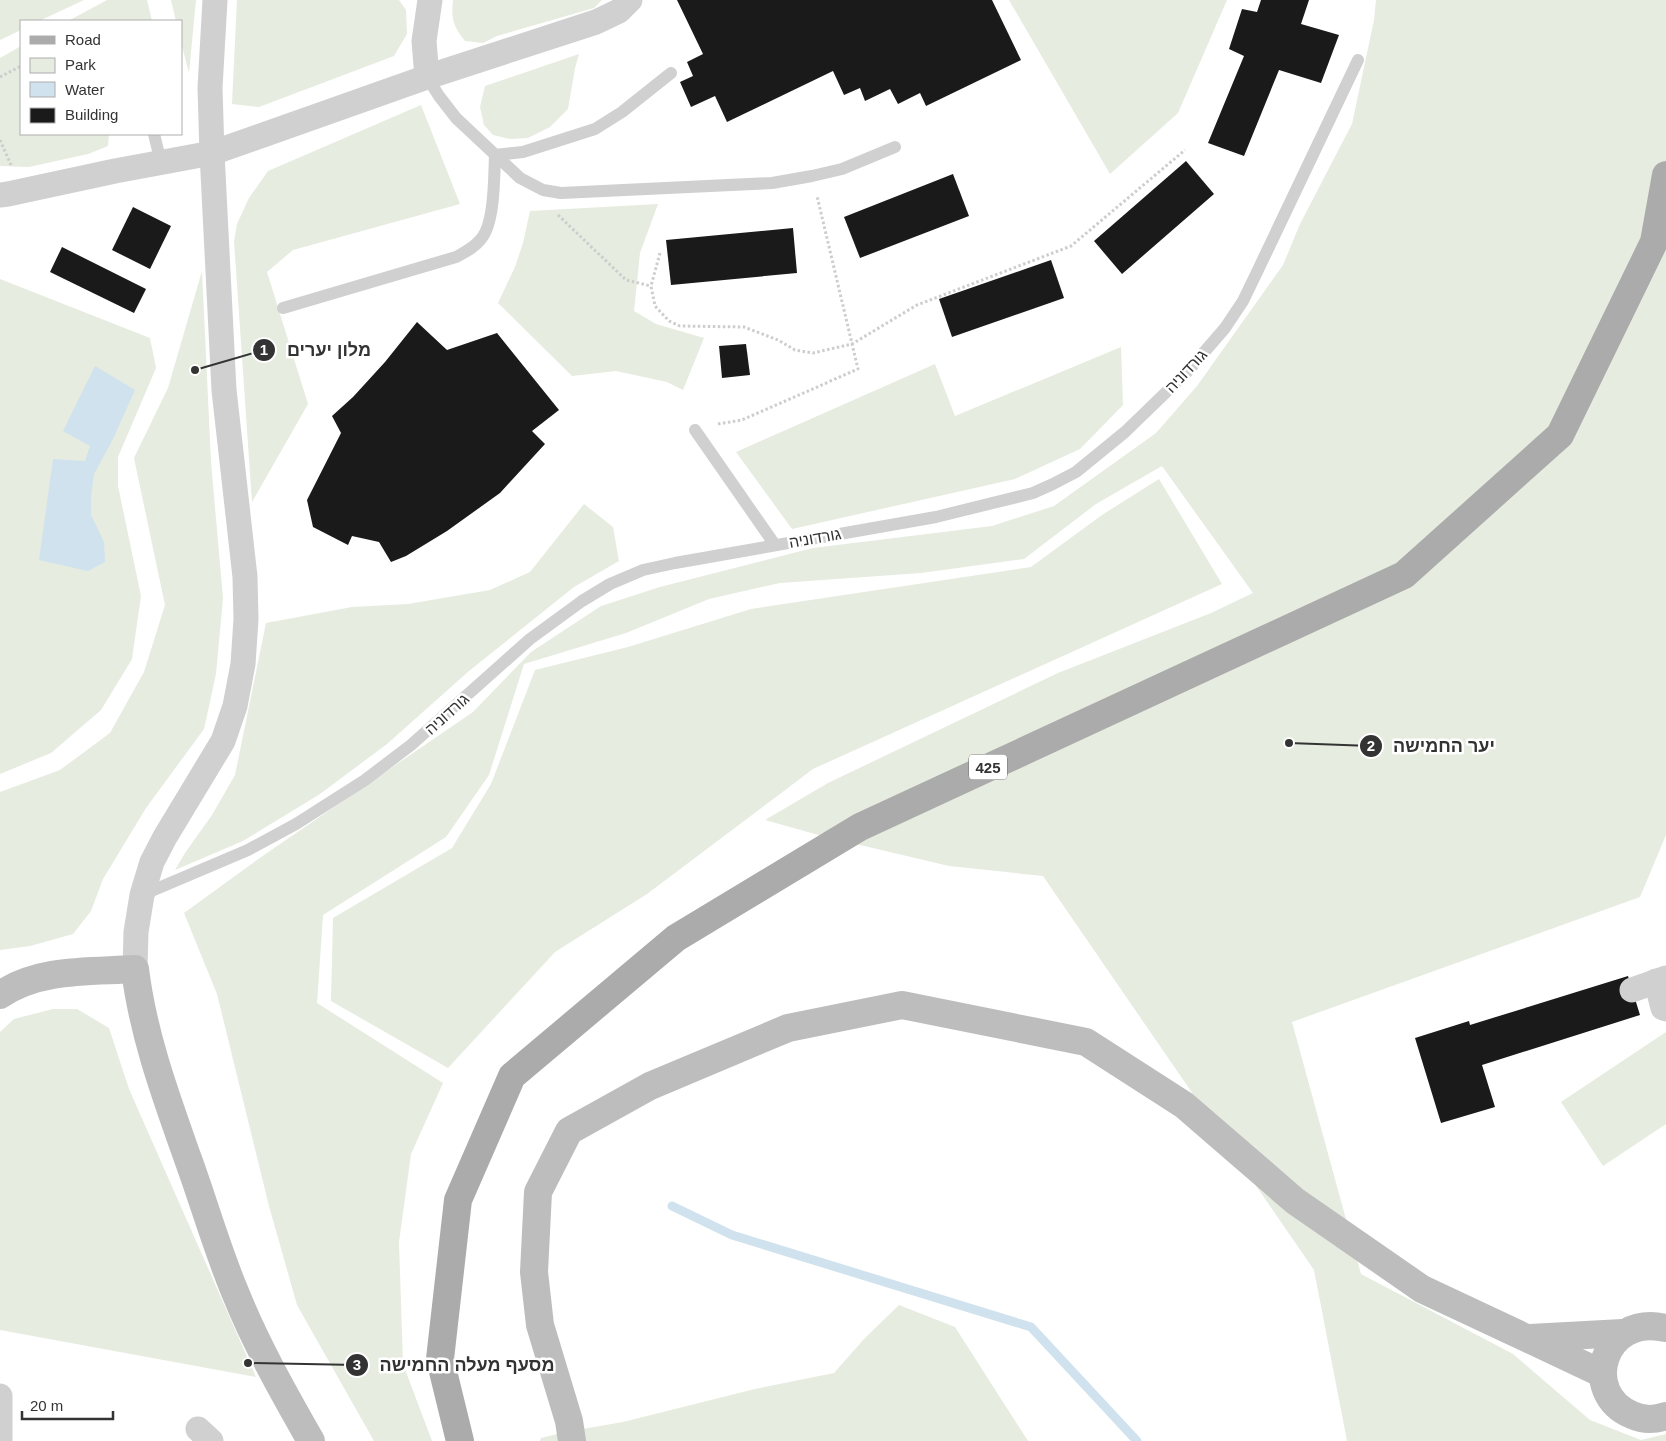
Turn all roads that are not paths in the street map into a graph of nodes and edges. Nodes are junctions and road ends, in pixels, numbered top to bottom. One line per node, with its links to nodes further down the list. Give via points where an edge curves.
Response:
1 (215, 0): 9 (street, via 210,88)
2 (430, 0): 6 (street, via 424,41)
3 (630, 0): 6 (street, via 619,11 596,22)
4 (1358, 60): 16 (lane, גורדוניה, via 1243,301 1226,328 1125,432 1076,472 1033,493 936,517)
5 (671, 73): 10 (lane, via 596,129 522,152)
6 (427, 77): 9 (street); 10 (lane, via 456,118)
7 (154, 135): 11 (lane)
8 (895, 147): 10 (lane, via 842,169 772,183 562,194 543,190 520,178)
9 (212, 153): 11 (street); 17 (street, via 224,390 245,577 243,664 235,706 223,741 165,837 152,862)
10 (495, 155): 14 (lane, via 489,223 482,238 470,250 456,257)
11 (160, 163): 13 (street)
12 (1666, 174): 31 (main road, 425, via 1654,242 1560,435 1404,575 860,827 676,938 512,1076 458,1200 440,1359)
13 (0, 195)
14 (283, 308)
15 (696, 430): 16 (lane)
16 (775, 545): 17 (lane, גורדוניה, via 675,562 643,570 610,584 530,639 411,746 365,780 248,850)
17 (142, 895): 18 (street)
18 (135, 969): 21 (main road, via 49,974 14,986); 30 (main road, via 146,1029 162,1084 235,1291 264,1357)
19 (1661, 980): 20 (street); 22 (street, via 1663,1008)
20 (1632, 990)
21 (0, 995)
22 (1666, 1009)
23 (1662, 1324): 24 (main road, via 1638,1326)
24 (1623, 1333): 25 (main road); 26 (main road, via 1605,1358)
25 (1526, 1338): 26 (main road); 32 (main road, via 1422,1289 1295,1201 1184,1105 1086,1042 902,1005 788,1028 650,1086 569,1131 538,1192 534,1272 540,1325)
26 (1603, 1374): 28 (main road, via 1610,1397 1628,1413 1650,1419)
27 (0, 1396): 29 (street)
28 (1666, 1416)
29 (0, 1441)
30 (311, 1441)
31 (460, 1441)
32 (572, 1441)

